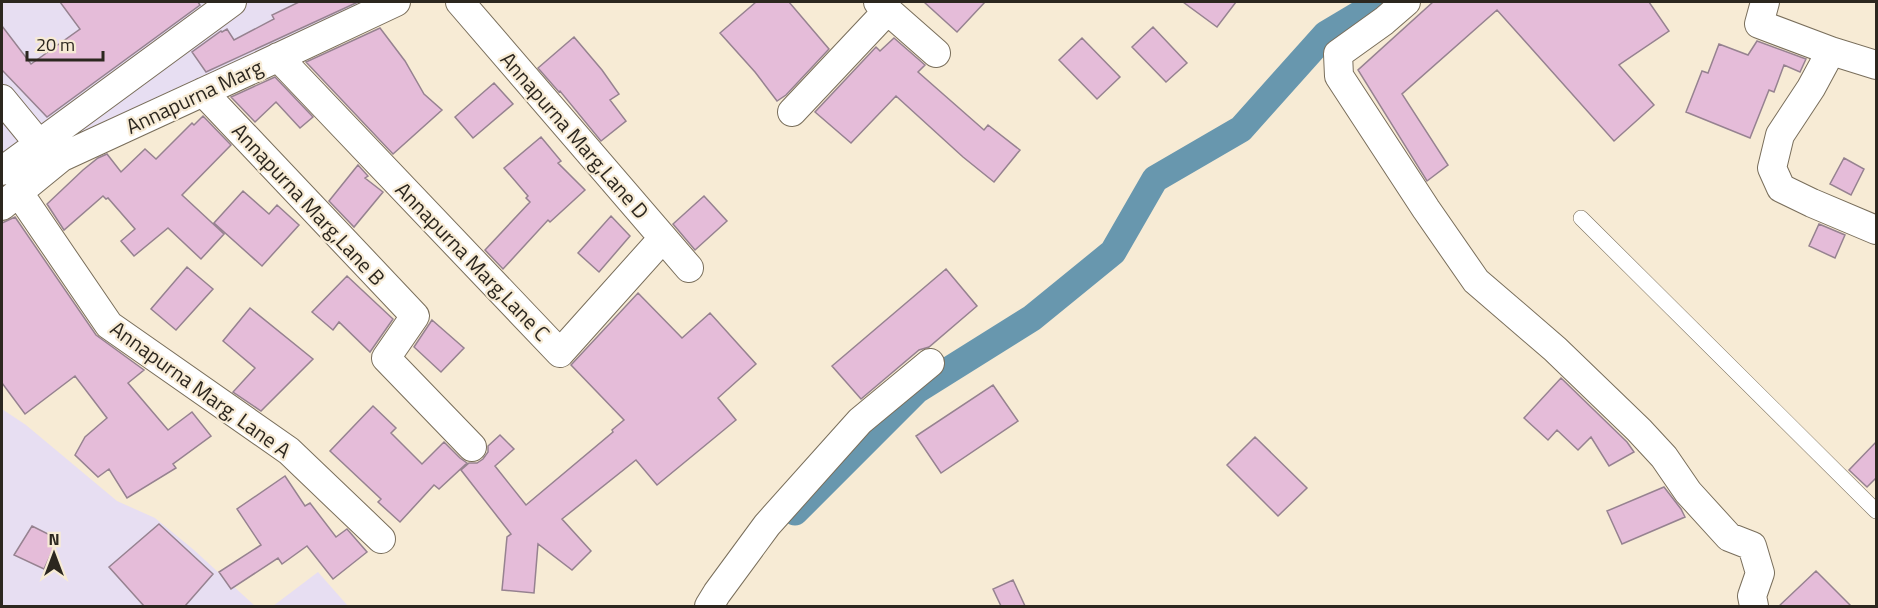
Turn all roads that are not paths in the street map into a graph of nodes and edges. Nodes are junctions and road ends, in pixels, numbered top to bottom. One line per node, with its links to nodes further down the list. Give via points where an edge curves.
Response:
1 (232, 2): 14 (street)
2 (396, 2): 9 (street, Annapurna Marg)
3 (460, 2): 19 (street, Annapurna Marg,Lane D)
4 (1406, 2): 26 (street, via 1338,54 1340,76 1476,281 1639,430 1729,537 1752,546 1760,573 1752,596)
5 (1765, 2): 7 (street, via 1759,24)
6 (883, 6): 8 (street); 13 (street)
7 (1831, 51): 10 (street); 18 (street, via 1780,135 1772,168 1781,188)
8 (936, 53)
9 (279, 57): 11 (street, Annapurna Marg); 19 (street, Annapurna Marg,Lane C, via 560,353)
10 (1876, 65)
11 (204, 92): 16 (street, Annapurna Marg, via 62,157); 22 (street, Annapurna Marg,Lane B, via 415,316 386,358)
12 (2, 99): 14 (street)
13 (792, 112)
14 (39, 144): 15 (street)
15 (2, 171)
16 (10, 200): 24 (street, Annapurna Marg, Lane A, via 109,325 289,451)
17 (1581, 218): 23 (lane)
18 (1876, 230)
19 (663, 238): 20 (street, Annapurna Marg,Lane D)
20 (688, 268)
21 (930, 363): 25 (street, via 860,420 767,525)
22 (472, 447)
23 (1876, 511)
24 (381, 539)
25 (709, 606)
26 (1754, 606)

